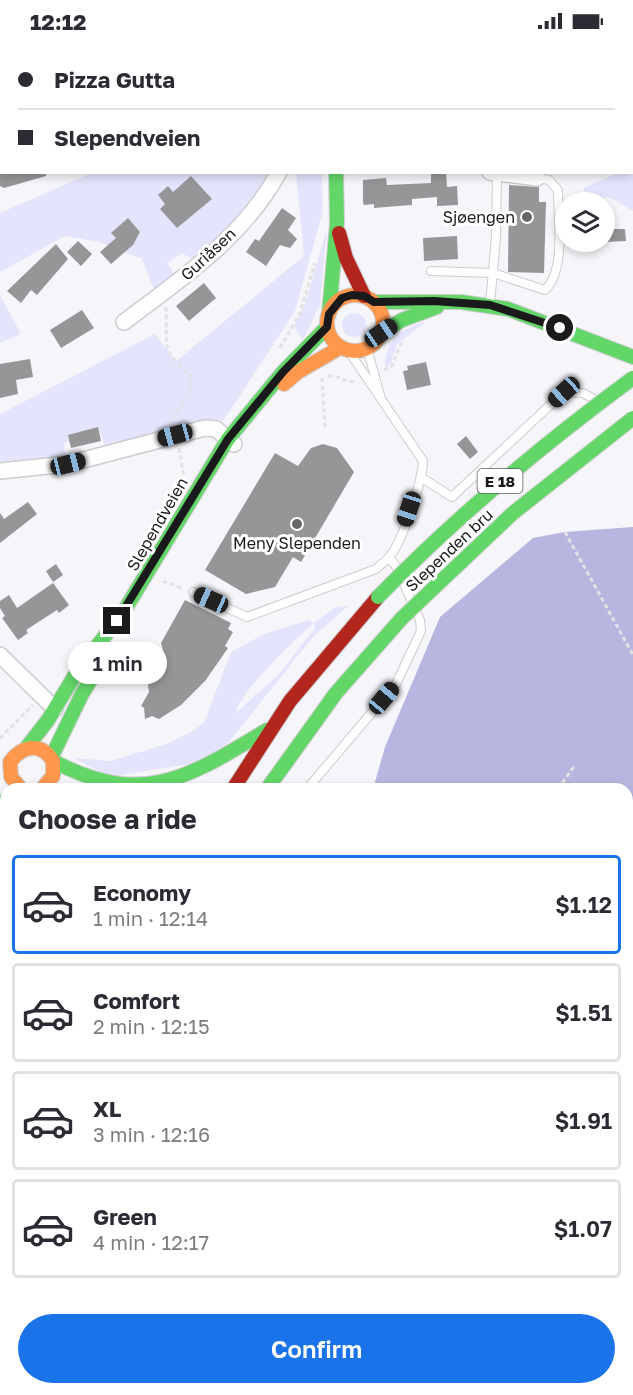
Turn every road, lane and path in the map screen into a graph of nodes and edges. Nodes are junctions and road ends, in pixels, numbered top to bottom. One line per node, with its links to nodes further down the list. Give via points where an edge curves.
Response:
1 (278, 174): 10 (street, Guriåsen, via 265,197 231,234 197,268)
2 (336, 174): 6 (main road)
3 (494, 174): 9 (lane)
4 (503, 174): 5 (street)
5 (537, 178): 9 (lane, via 549,180 558,190 558,268 553,282 545,290)
6 (337, 223): 11 (main road, via 346,258); 14 (main road)
7 (315, 261): 17 (path, via 300,313)
8 (431, 271): 9 (lane)
9 (493, 273): 13 (lane)
10 (165, 290): 15 (street, Guriåsen); 30 (path, via 165,345 170,357 191,377 191,390)
11 (369, 299): 12 (main road); 14 (main road, via 352,295 342,298); 16 (main road, via 382,315)
12 (453, 303): 13 (main road); 16 (main road, via 420,312)
13 (490, 305): 21 (main road)
14 (328, 320): 20 (main road, via 332,338); 31 (main road, Slependveien)
15 (124, 322)
16 (381, 333): 19 (main road)
17 (287, 335)
18 (409, 337): 22 (path, via 401,344 392,366)
19 (368, 348): 20 (main road); 22 (lane)
20 (345, 349): 23 (lane); 31 (main road, Slependveien, via 290,379)
21 (633, 357)
22 (376, 374): 25 (lane)
23 (365, 377): 25 (lane); 28 (path, via 350,382 334,375 322,377)
24 (633, 378): 43 (main road, Slependen bru / E 18, bridge, via 458,518 378,597 323,659)
25 (382, 403): 33 (lane, via 423,461)
26 (607, 407): 33 (lane, via 583,393 564,392 452,497)
27 (627, 418): 29 (lane); 55 (main road, Slependen bru / E 18, bridge, via 439,579 336,693)
28 (326, 428)
29 (633, 429)
30 (167, 437): 31 (street, via 205,428 216,429); 32 (street, via 68,464); 34 (path, via 182,456)
31 (231, 441): 42 (main road, Slependveien, via 139,588); 46 (main road, Slependveien, via 82,694)
32 (0, 471)
33 (422, 478): 36 (lane)
34 (184, 482)
35 (565, 532): 40 (path)
36 (389, 558): 38 (lane, via 376,569 247,617); 56 (lane, via 420,620 421,631 396,684)
37 (163, 581): 38 (path)
38 (193, 592)
39 (0, 655): 42 (street)
40 (633, 655)
41 (37, 702): 44 (path)
42 (55, 709): 45 (main road, Slependveien)
43 (273, 726): 53 (main road, E 18, via 201,769); 54 (main road, E 18)
44 (0, 738)
45 (27, 747): 46 (main road, via 39,747); 47 (main road, Slependveien)
46 (52, 759): 51 (main road, Slependveien, via 53,776); 52 (main road, E 18, via 78,776)
47 (10, 762): 49 (main road, Slependveien); 50 (main road, via 11,777)
48 (575, 765): 57 (path)
49 (0, 775)
50 (16, 783)
51 (47, 783)
52 (100, 783)
53 (159, 783)
54 (237, 783)
55 (271, 783)
56 (312, 783)
57 (562, 783)

